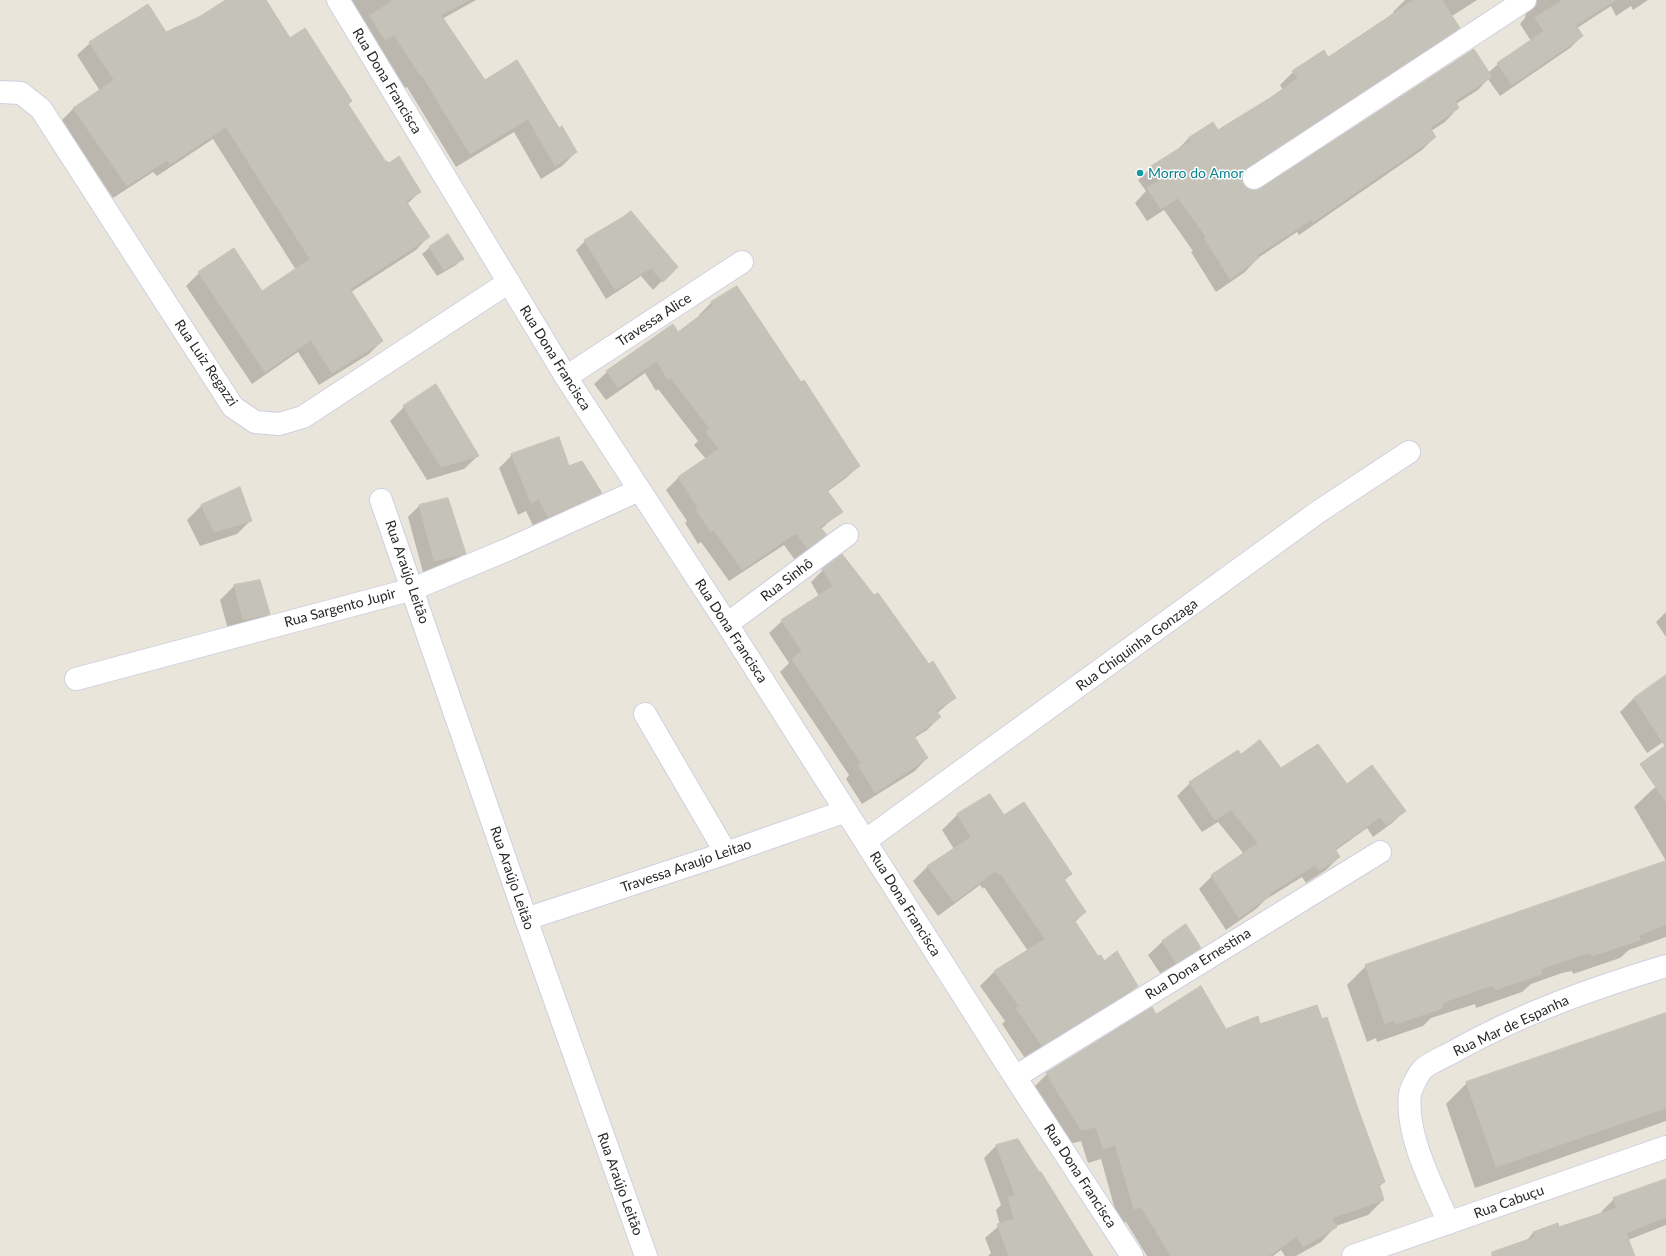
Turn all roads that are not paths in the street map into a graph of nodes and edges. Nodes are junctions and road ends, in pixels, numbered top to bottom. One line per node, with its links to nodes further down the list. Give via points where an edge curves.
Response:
1 (338, 0): 6 (street, Rua Dona Francisca)
2 (1526, 0): 4 (street)
3 (0, 92): 6 (street, Rua Luiz Regazzi, via 20,94 41,109 233,407 255,422 279,424 304,417)
4 (1254, 178)
5 (742, 262): 7 (street, Travessa Alice)
6 (509, 282): 7 (street, Rua Dona Francisca)
7 (566, 377): 9 (street, Rua Dona Francisca)
8 (1409, 452): 17 (street, Rua Chiquinha Gonzaga, via 1318,512)
9 (639, 490): 12 (street, Rua Sargento Jupir); 13 (street, Rua Dona Francisca)
10 (381, 500): 12 (street, Rua Araújo Leitão)
11 (847, 536): 13 (street, Rua Sinhô)
12 (413, 589): 14 (street, Rua Sargento Jupir); 20 (street, Rua Araújo Leitão)
13 (727, 624): 16 (street, Rua Dona Francisca)
14 (76, 679)
15 (645, 714): 19 (street)
16 (846, 811): 17 (street, Rua Dona Francisca); 19 (street, Travessa Araujo Leitao)
17 (865, 841): 22 (street, Rua Dona Francisca)
18 (1380, 852): 22 (street, Rua Dona Ernestina)
19 (726, 853): 20 (street, Travessa Araujo Leitao)
20 (526, 919): 25 (street, Rua Araújo Leitão)
21 (1666, 966): 24 (street, Rua Mar de Espanha, via 1553,1004 1481,1037 1422,1069 1410,1093 1411,1121 1423,1166)
22 (1015, 1077): 26 (street, Rua Dona Francisca)
23 (1666, 1147): 24 (street, Rua Cabuçu)
24 (1450, 1223): 27 (street, Rua Cabuçu)
25 (646, 1256)
26 (1132, 1256)
27 (1353, 1256)

